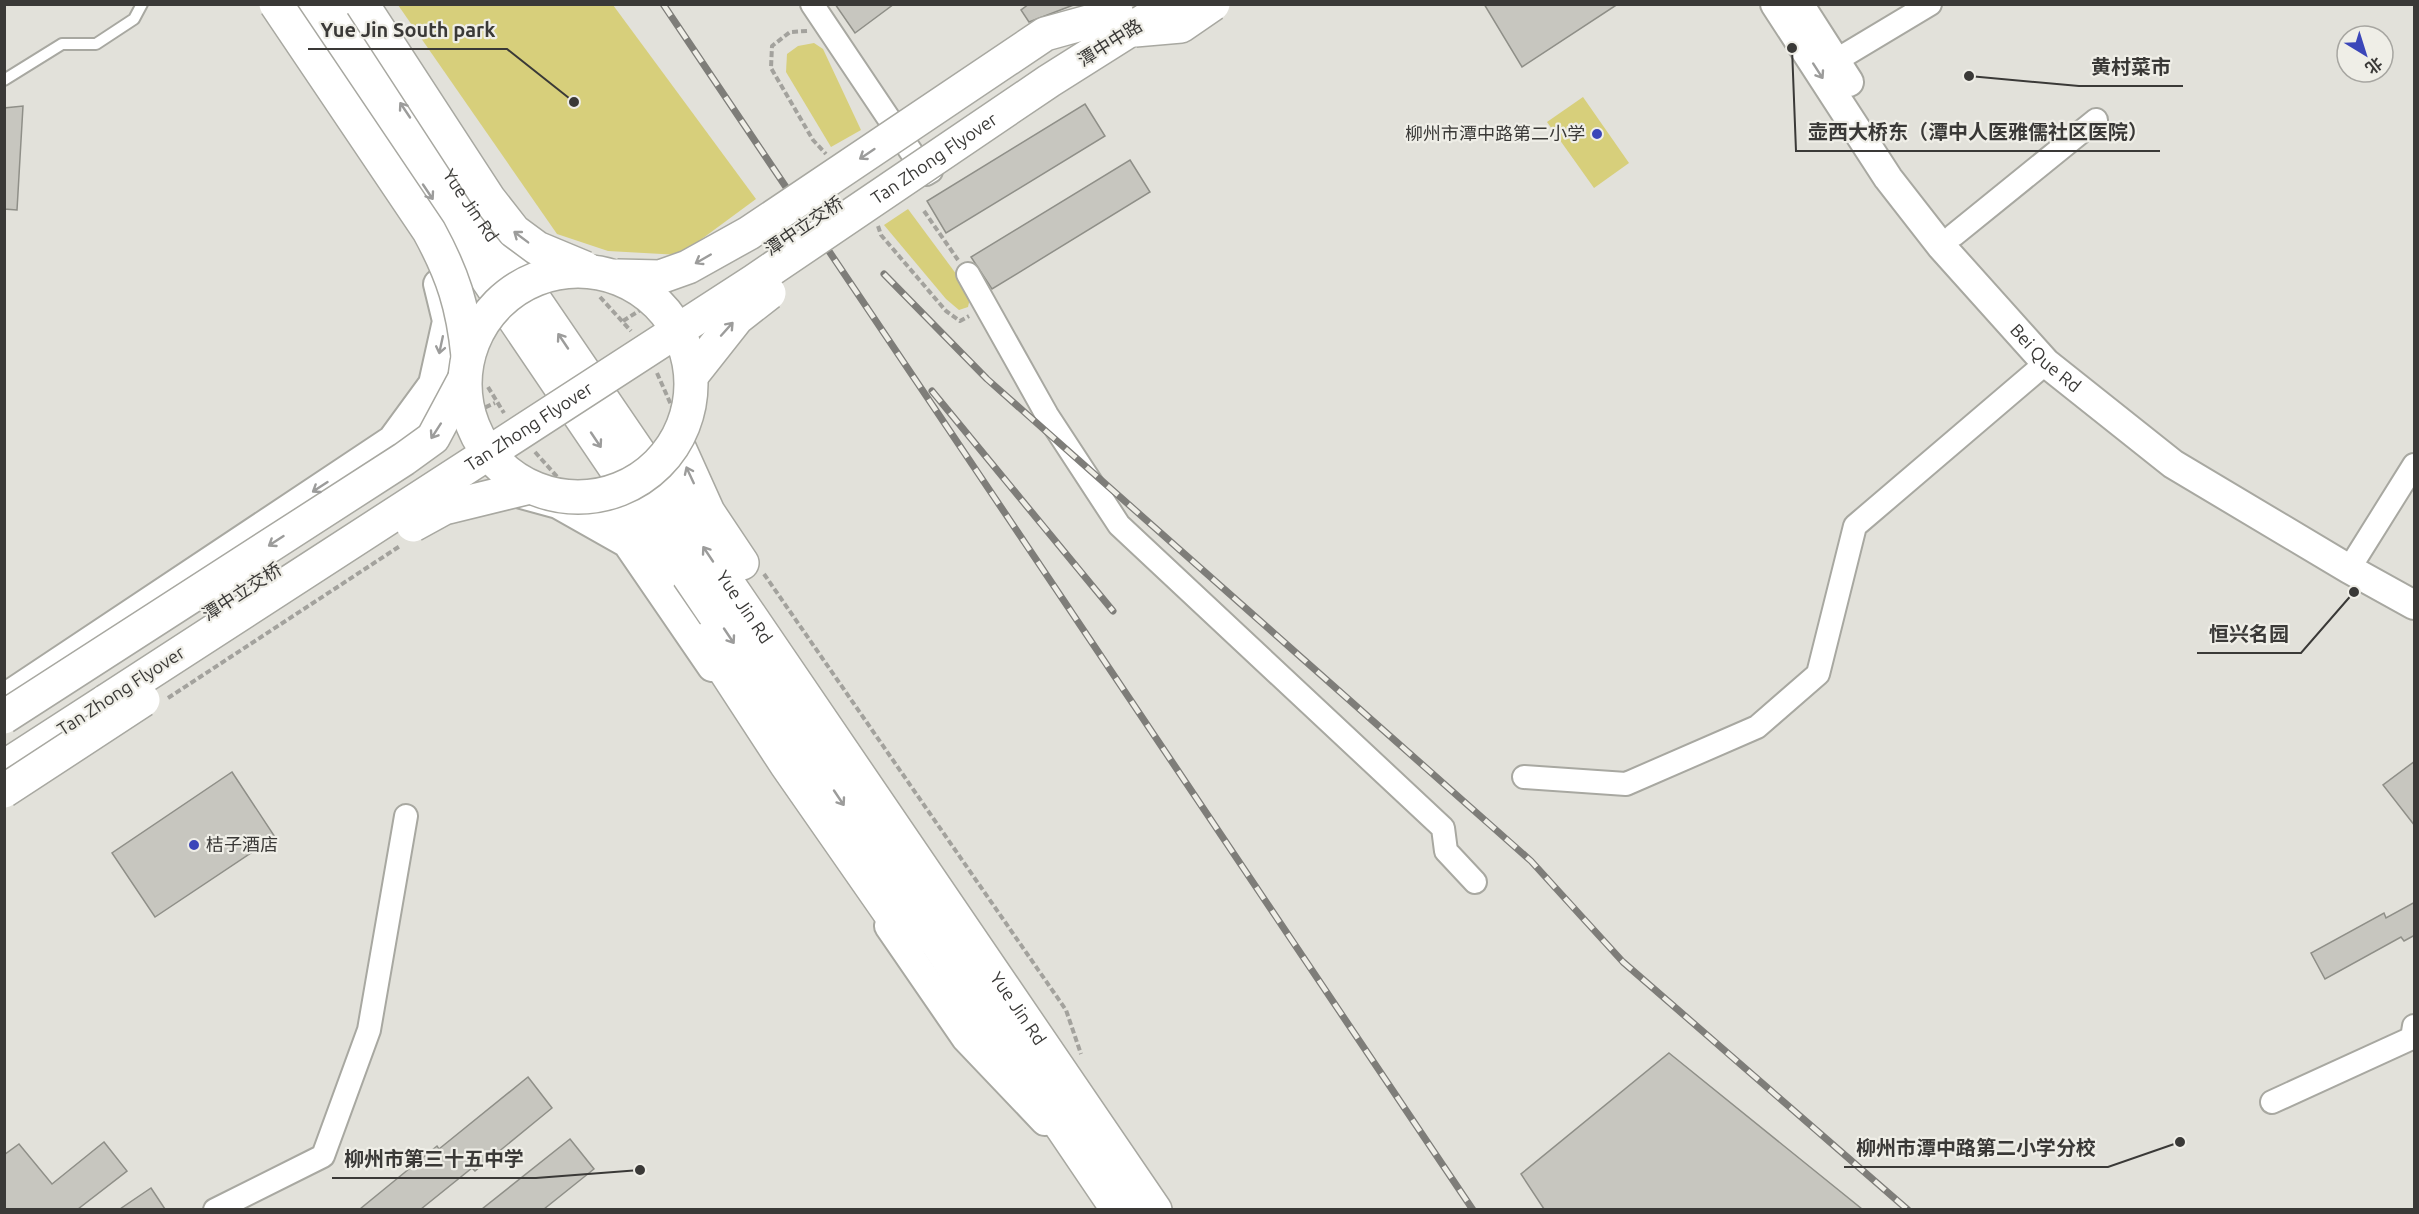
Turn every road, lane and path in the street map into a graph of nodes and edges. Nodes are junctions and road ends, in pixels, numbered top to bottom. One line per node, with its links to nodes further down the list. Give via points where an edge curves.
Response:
1 (142, 4): 19 (lane, via 134,19 96,44 62,44)
2 (263, 4): 42 (street, one-way to 42, via 431,253 447,321 433,384 392,440)
3 (276, 4): 31 (main road, bridge, via 429,231 447,265 464,316)
4 (301, 4): 55 (main road, Yue Jin Rd, one-way to 55)
5 (333, 4): 55 (main road, Yue Jin Rd, one-way to 5)
6 (362, 4): 27 (main road, one-way to 6, bridge, via 545,252 514,231)
7 (812, 4): 22 (street)
8 (1171, 4): 14 (main road, 潭中中路, bridge)
9 (1186, 4): 18 (street)
10 (1213, 4): 14 (main road, bridge, via 1181,26)
11 (1774, 4): 30 (street, Bei Que Rd, one-way to 30, via 1888,178 1941,246)
12 (1800, 4): 17 (street, Bei Que Rd)
13 (1930, 4): 17 (street)
14 (1122, 11): 15 (street); 20 (main road, 潭中中路, bridge); 27 (main road, one-way to 27, bridge, via 1045,34 750,233 688,267 660,277); 33 (main road, one-way to 14, bridge, via 716,341 757,301 1095,75); 45 (main road, 潭中立交桥, bridge, via 571,381)
15 (1076, 25): 18 (street); 22 (street)
16 (813, 30): 23 (path, via 790,32 772,46 771,68 813,140)
17 (1835, 61): 26 (street, Bei Que Rd, via 1904,168)
18 (1100, 62): 22 (street, via 926,174)
19 (4, 80)
20 (1049, 81): 46 (main road, Tan Zhong Flyover, bridge, via 754,281)
21 (2096, 120): 26 (street)
22 (904, 141)
23 (833, 161)
24 (924, 211): 28 (path)
25 (875, 216): 29 (path, via 881,235 946,311 960,321)
26 (1954, 235): 39 (street, Bei Que Rd, via 2068,359 2183,450)
27 (603, 273): 31 (main road, bridge, via 552,273 514,290 485,319); 33 (main road, bridge, via 644,291 668,314 688,353)
28 (968, 273): 51 (street, via 1047,415 1119,525 1443,828 1446,851)
29 (976, 313)
30 (2046, 363): 39 (street, Bei Que Rd, via 2173,464); 47 (street, via 1855,526 1818,674 1757,727 1626,784)
31 (466, 368): 36 (main road, bridge, via 465,401 481,444 512,477); 44 (main road, one-way to 44, bridge, via 433,438)
32 (656, 371): 34 (path)
33 (692, 375): 34 (main road, bridge, via 687,409)
34 (678, 432): 37 (main road, bridge, via 659,464 636,481 610,493); 55 (main road, one-way to 34, via 1046,1014 708,512)
35 (2415, 465): 39 (street)
36 (530, 487): 37 (main road, bridge); 49 (main road, bridge, via 444,507 416,523)
37 (582, 498): 55 (main road, via 607,513 643,545 786,764 989,1056)
38 (401, 545): 43 (path)
39 (2353, 562): 41 (street, Bei Que Rd)
40 (763, 572): 53 (path, via 1066,1010)
41 (2413, 596)
42 (4, 698)
43 (163, 702)
44 (4, 717)
45 (4, 746)
46 (4, 767)
47 (1524, 777)
48 (4, 781): 55 (street, via 425,504 492,486 558,504 627,543 966,1038)
49 (4, 791)
50 (406, 816): 56 (street, via 369,1030 323,1156)
51 (1475, 882)
52 (2415, 1026): 54 (street, via 2412,1038)
53 (1085, 1063)
54 (2272, 1102)
55 (1102, 1157): 57 (main road, Yue Jin Rd); 58 (main road, Yue Jin Rd)
56 (215, 1209)
57 (1118, 1209)
58 (1155, 1209)

